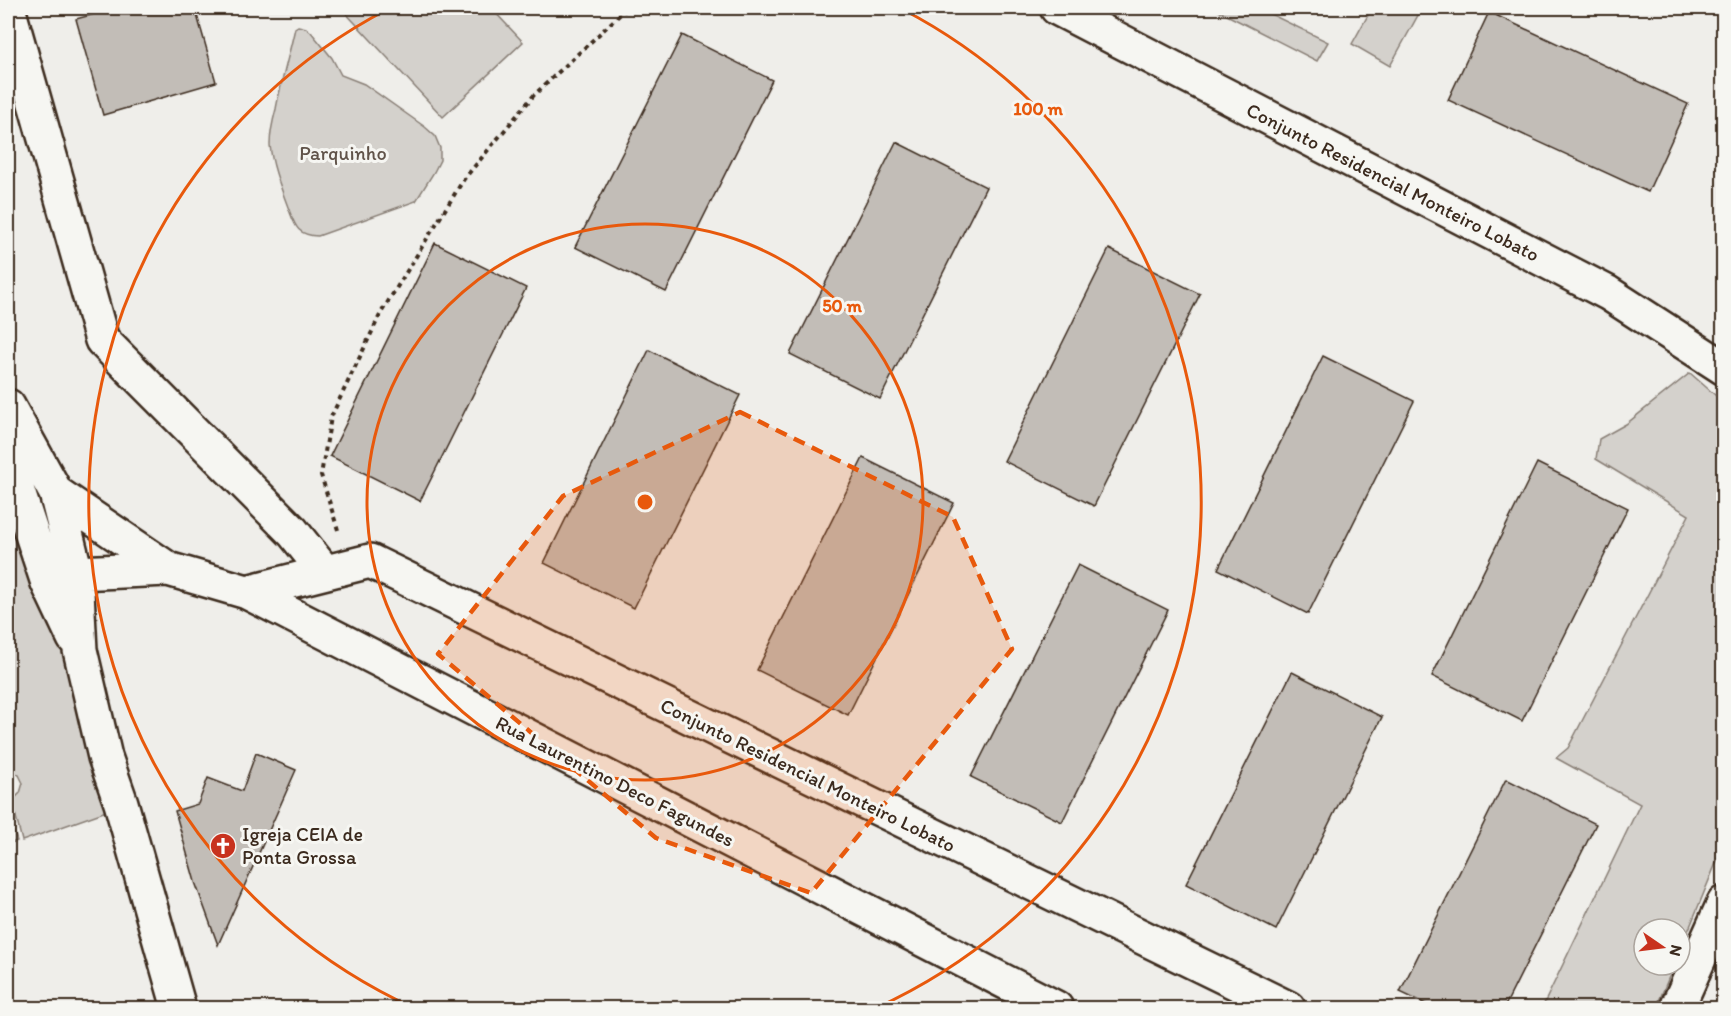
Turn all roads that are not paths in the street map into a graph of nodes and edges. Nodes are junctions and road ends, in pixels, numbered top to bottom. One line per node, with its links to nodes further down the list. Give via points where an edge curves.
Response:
1 (8, 8): 9 (street, via 102,340 293,532)
2 (1057, 8): 3 (street, Conjunto Residencial Monteiro Lobato, via 1608,293)
3 (1724, 368)
4 (8, 406): 7 (street)
5 (8, 451): 6 (street)
6 (15, 483): 10 (street, via 47,547); 12 (street, via 48,583)
7 (56, 494): 8 (street, Rua Laurentino Deco Fagundes); 10 (street)
8 (168, 569): 10 (street, Rua Laurentino Deco Fagundes); 11 (street, Rua Laurentino Deco Fagundes)
9 (337, 569): 11 (street, Conjunto Residencial Monteiro Lobato); 16 (street, Conjunto Residencial Monteiro Lobato, via 370,561)
10 (76, 573): 12 (street)
11 (247, 592): 15 (street, Rua Laurentino Deco Fagundes)
12 (80, 650): 14 (street, via 105,757)
13 (1724, 903): 17 (street)
14 (179, 1008)
15 (1056, 1008)
16 (1288, 1008)
17 (1677, 1008)

